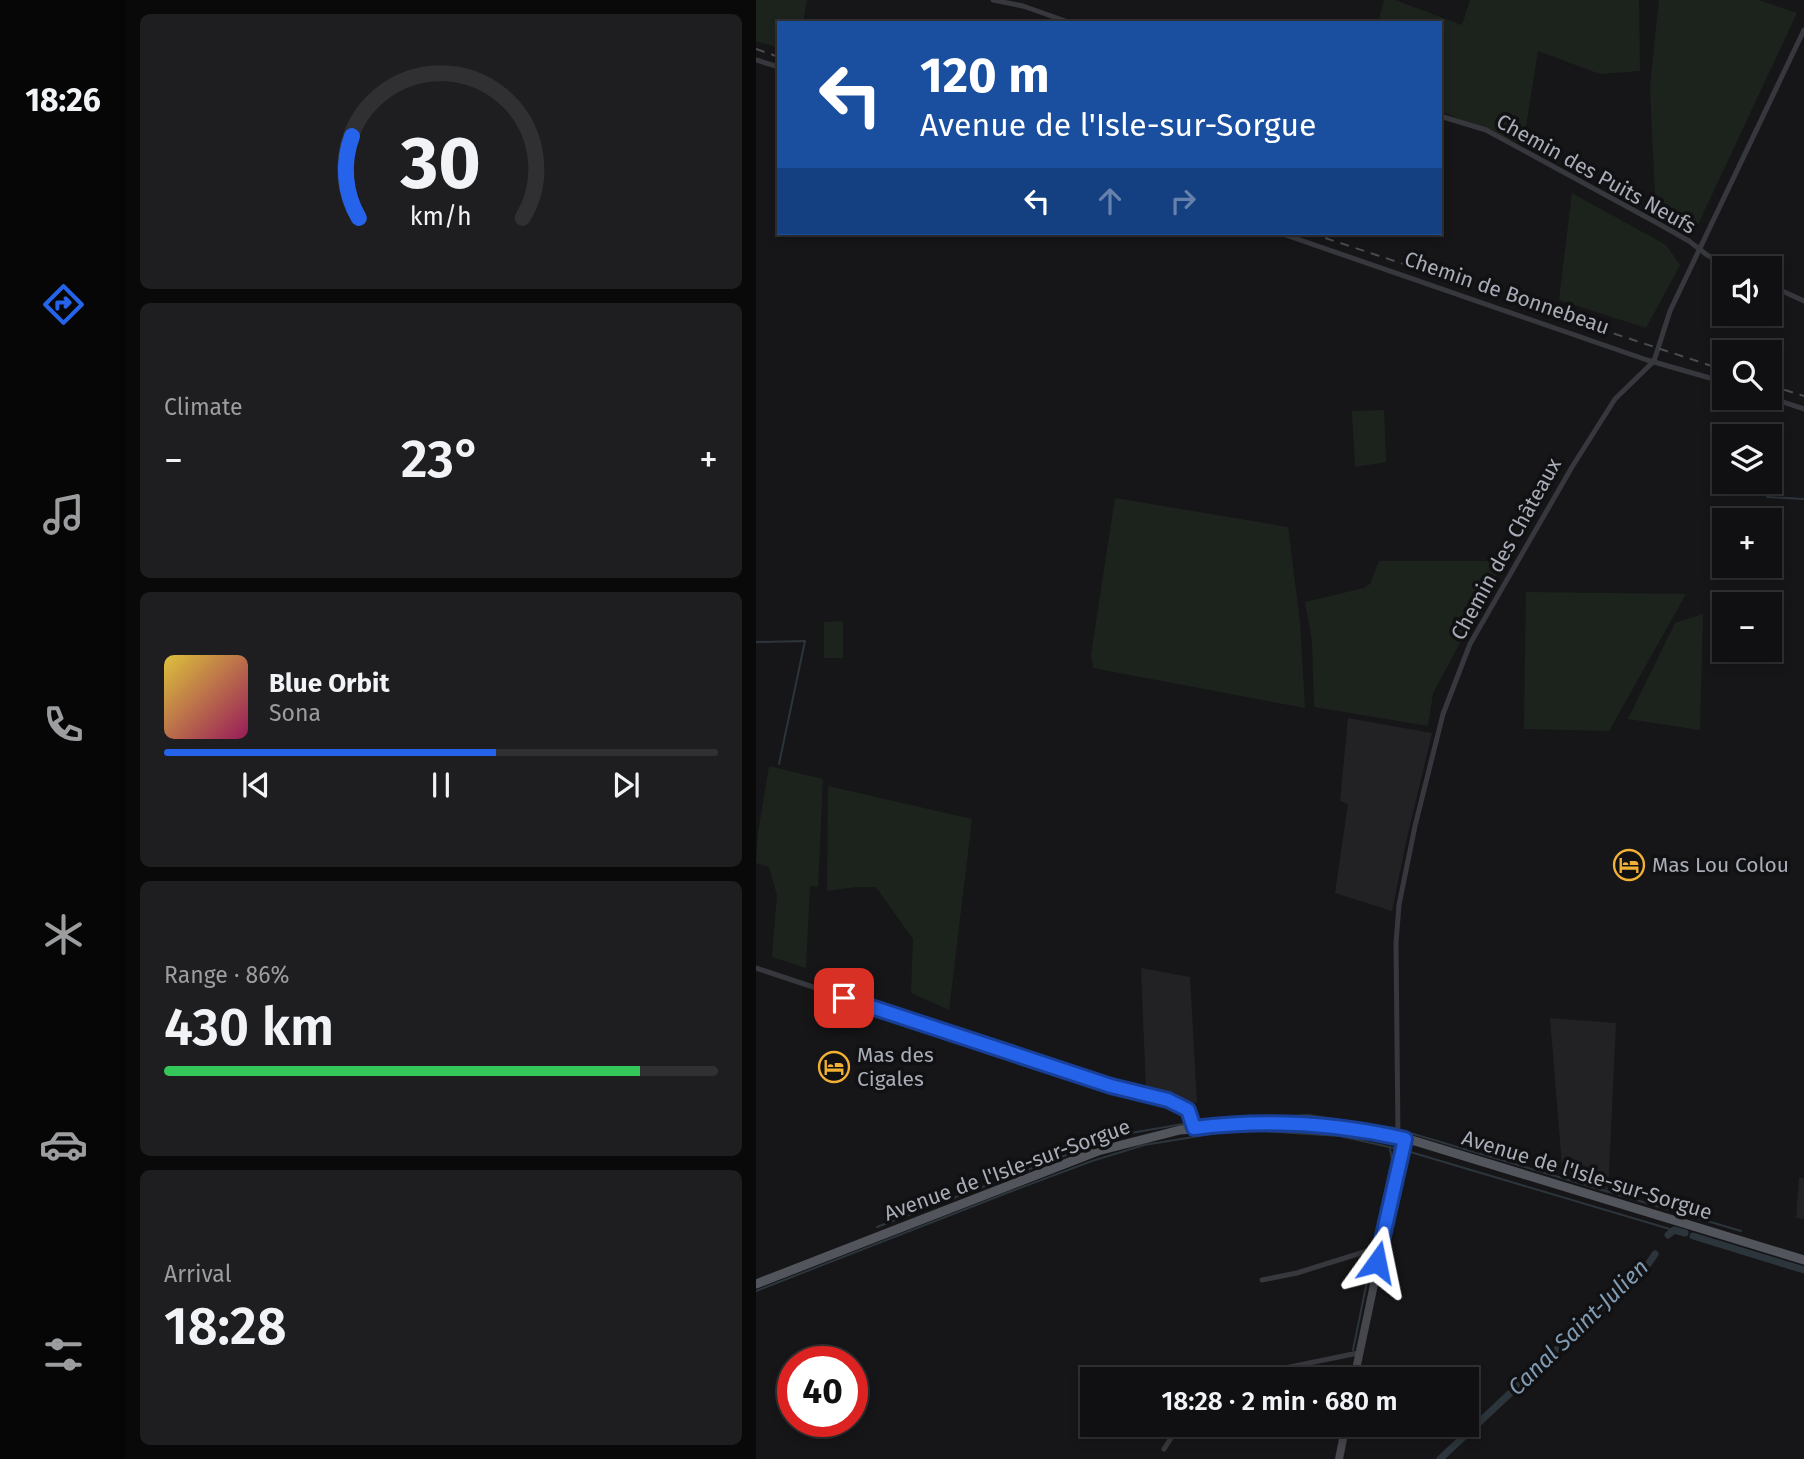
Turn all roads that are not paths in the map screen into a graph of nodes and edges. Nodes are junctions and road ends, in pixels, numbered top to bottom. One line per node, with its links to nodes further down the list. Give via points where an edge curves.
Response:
1 (993, 0): 2 (street)
2 (1065, 21)
3 (1804, 30): 8 (street, Chemin des Châteaux)
4 (756, 60): 5 (street)
5 (777, 66)
6 (1442, 117): 8 (street, Chemin des Puits Neufs, via 1486,130)
7 (1286, 235): 12 (street, Chemin de Bonnebeau)
8 (1699, 250): 9 (street, Chemin des Puits Neufs); 12 (street, Chemin des Châteaux, via 1670,311)
9 (1712, 257)
10 (1782, 291): 11 (street)
11 (1804, 301)
12 (1654, 361): 13 (street, Chemin de Bonnebeau); 18 (street, Chemin des Châteaux, via 1615,399 1572,467 1470,644 1443,713 1399,905)
13 (1712, 379)
14 (1782, 401): 15 (street)
15 (1804, 409)
16 (756, 968): 17 (street, via 1111,1086 1168,1100 1188,1110)
17 (1194, 1128): 18 (main road, Avenue de l'Isle-sur-Sorgue, via 1279,1123); 22 (main road, Avenue de l'Isle-sur-Sorgue, via 1098,1151)
18 (1401, 1138): 19 (street, Chemin des Châteaux); 20 (main road, Avenue de l'Isle-sur-Sorgue)
19 (1380, 1247): 21 (street); 23 (street, Chemin des Châteaux)
20 (1804, 1260)
21 (1262, 1280)
22 (756, 1284)
23 (1358, 1353): 24 (street); 25 (street, Chemin des Châteaux)
24 (1290, 1367)
25 (1356, 1367)
26 (1171, 1437): 28 (street)
27 (1343, 1437): 29 (street)
28 (1164, 1449)
29 (1339, 1459)

